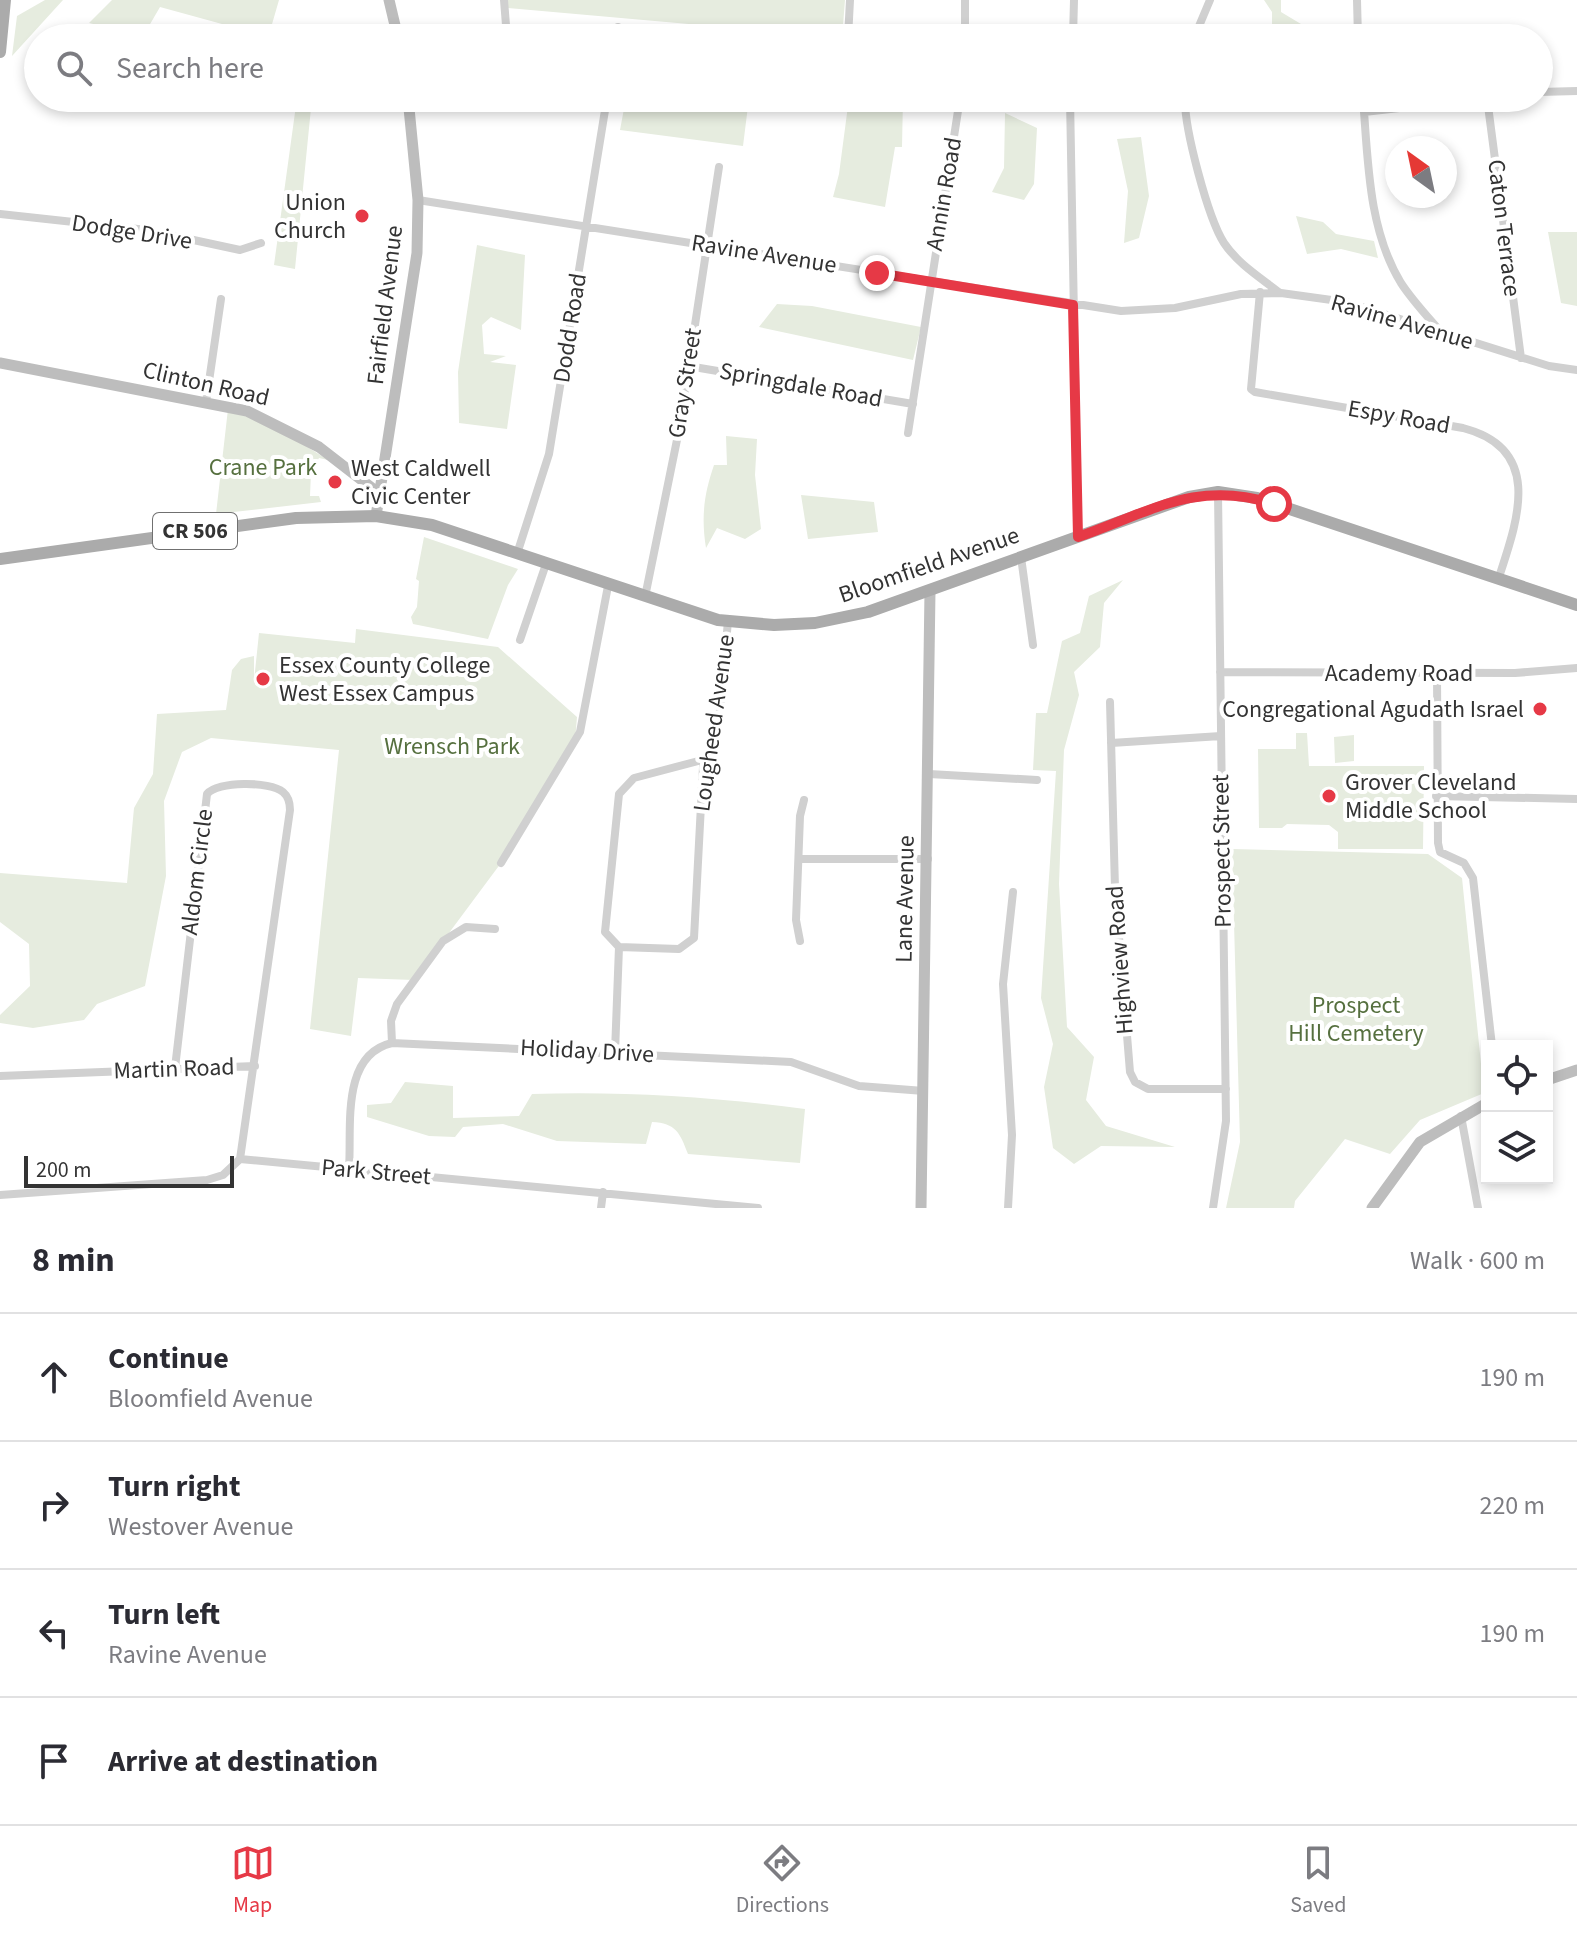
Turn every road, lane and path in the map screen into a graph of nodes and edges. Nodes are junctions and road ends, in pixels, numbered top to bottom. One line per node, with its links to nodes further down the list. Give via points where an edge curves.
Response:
1 (5, 0): 16 (main road)
2 (389, 0): 9 (street)
3 (504, 0): 10 (street)
4 (850, 0): 11 (street)
5 (965, 0): 12 (street)
6 (1074, 0): 13 (street)
7 (1210, 0): 14 (street)
8 (1357, 0): 15 (street)
9 (395, 24)
10 (506, 24)
11 (849, 24)
12 (965, 24)
13 (1073, 24)
14 (1200, 24)
15 (1358, 24)
16 (0, 52)
17 (1577, 91): 18 (street)
18 (1553, 92)
19 (409, 112): 27 (street, Fairfield Avenue)
20 (605, 112): 29 (street, Dodd Road)
21 (958, 112): 32 (street, Annin Road)
22 (1070, 112): 36 (street)
23 (1186, 112): 34 (street, via 1222,240 1247,268)
24 (1364, 112): 37 (street, via 1381,240 1403,286)
25 (1490, 112): 38 (street, Caton Terrace)
26 (719, 167): 31 (street, Gray Street)
27 (418, 200): 29 (street, Ravine Avenue); 46 (street, Fairfield Avenue, via 417,253)
28 (0, 214): 30 (street, Dodge Drive, via 147,230 240,250)
29 (587, 225): 31 (street, Ravine Avenue); 49 (street, Dodd Road, via 549,454)
30 (261, 243)
31 (705, 246): 32 (street, Ravine Avenue); 40 (street, Gray Street)
32 (930, 281): 36 (street, Ravine Avenue); 43 (street, Annin Road)
33 (1260, 292): 34 (street, Ravine Avenue); 36 (street, Ravine Avenue, via 1149,310); 53 (street, Espy Road, via 1251,389 1255,392 1463,428 1488,437 1504,451 1518,476 1520,497)
34 (1281, 293): 37 (street, Ravine Avenue, via 1346,302)
35 (221, 299): 42 (street)
36 (1073, 305): 48 (street)
37 (1441, 332): 38 (street, Ravine Avenue)
38 (1521, 358): 41 (street, Ravine Avenue)
39 (0, 363): 42 (street, Clinton Road)
40 (688, 366): 43 (street, Springdale Road); 56 (street, Gray Street)
41 (1577, 370)
42 (206, 402): 46 (street, Clinton Road, via 247,411 296,433)
43 (913, 404): 44 (street, Annin Road)
44 (908, 433)
45 (1218, 492): 48 (main road, Bloomfield Avenue / CR 506, via 1189,497); 53 (main road, Bloomfield Avenue / CR 506, via 1257,498); 62 (street, Prospect Street)
46 (381, 495): 47 (street, Fairfield Avenue)
47 (376, 516): 49 (main road, Bloomfield Avenue / CR 506, via 432,525); 51 (main road, Bloomfield Avenue / CR 506, via 296,518)
48 (1078, 537): 50 (main road, Bloomfield Avenue / CR 506)
49 (517, 554): 52 (main road, Bloomfield Avenue / CR 506)
50 (1021, 557): 55 (main road, Bloomfield Avenue / CR 506); 60 (street)
51 (0, 559)
52 (546, 564): 54 (main road, Bloomfield Avenue / CR 506); 59 (street)
53 (1498, 580): 57 (main road, Bloomfield Avenue / CR 506)
54 (608, 586): 56 (main road, Bloomfield Avenue / CR 506); 75 (street, via 580,732)
55 (930, 591): 58 (main road, Bloomfield Avenue / CR 506, via 815,623); 68 (street, Lane Avenue)
56 (645, 598): 58 (main road, Bloomfield Avenue / CR 506)
57 (1577, 605)
58 (728, 621): 67 (street, Lougheed Avenue, via 718,731)
59 (520, 640)
60 (1033, 645)
61 (1577, 668): 63 (street, Academy Road)
62 (1220, 672): 63 (street, Academy Road); 65 (street, Prospect Street)
63 (1437, 673): 70 (street)
64 (1110, 702): 66 (street, Highview Road)
65 (1221, 736): 66 (street); 88 (street, Prospect Street)
66 (1111, 743): 88 (street, Highview Road, via 1115,888 1130,1072 1148,1089)
67 (706, 759): 79 (street, via 634,778 619,794 605,932); 79 (street, Lougheed Avenue, via 694,938 679,949)
68 (929, 774): 69 (street); 74 (street, Lane Avenue)
69 (1037, 780)
70 (1436, 796): 71 (street); 80 (street, via 1440,852 1464,863 1473,878)
71 (1577, 799)
72 (804, 800): 73 (street)
73 (799, 859): 74 (street); 78 (street)
74 (928, 859): 89 (street, Lane Avenue)
75 (501, 863)
76 (1013, 892): 99 (street, via 1003,984 1011,1119)
77 (495, 929): 81 (street, via 466,927 443,941 397,1004)
78 (800, 941)
79 (619, 947): 82 (street)
80 (1491, 1040)
81 (392, 1043): 82 (street, Holiday Drive); 93 (street, via 370,1052 355,1075)
82 (615, 1052): 89 (street, Holiday Drive, via 791,1062 859,1086)
83 (255, 1066): 84 (street, Martin Road); 84 (street, Aldom Circle, via 290,803 278,789 224,784 209,790 205,805); 92 (street, Martin Road)
84 (175, 1068): 86 (street, Martin Road)
85 (1577, 1070): 87 (street)
86 (0, 1076)
87 (1553, 1078)
88 (1226, 1089): 100 (street, Prospect Street, via 1225,1141)
89 (924, 1091): 98 (street, Lane Avenue)
90 (1481, 1106): 91 (street)
91 (1461, 1116): 101 (street, via 1412,1150); 102 (street)
92 (240, 1159): 93 (street, Park Street); 95 (street, via 223,1175 207,1180)
93 (349, 1169): 94 (street, Park Street)
94 (603, 1192): 96 (street); 97 (street, Park Street)
95 (0, 1195)
96 (601, 1208)
97 (758, 1208)
98 (921, 1208)
99 (1008, 1208)
100 (1213, 1208)
101 (1372, 1208)
102 (1478, 1208)

